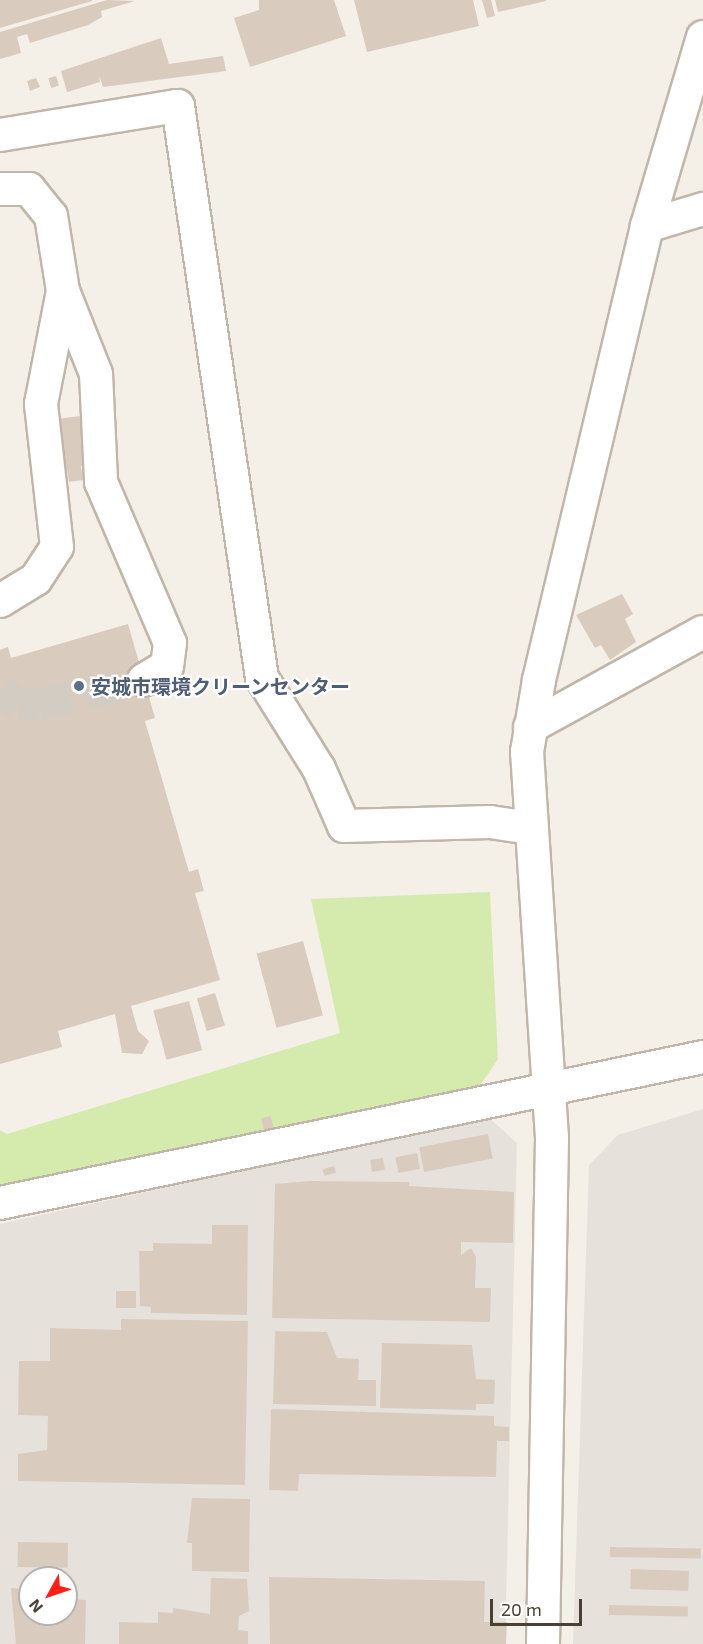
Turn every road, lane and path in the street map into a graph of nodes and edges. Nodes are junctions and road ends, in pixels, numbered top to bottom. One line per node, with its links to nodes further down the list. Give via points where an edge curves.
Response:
1 (703, 37): 5 (street)
2 (0, 135): 11 (street, via 178,106 262,678 320,770 344,826 490,822)
3 (0, 189): 6 (street, via 29,189 42,201 58,242)
4 (703, 209): 5 (street)
5 (646, 226): 10 (street)
6 (63, 291): 7 (street, via 41,404 57,547 36,579); 9 (street, via 96,374 101,482 170,643 167,666)
7 (0, 601)
8 (703, 632): 10 (street)
9 (144, 680)
10 (530, 727): 11 (street)
11 (530, 828): 13 (street)
12 (703, 1057): 13 (street)
13 (551, 1091): 14 (street); 15 (street)
14 (0, 1203)
15 (543, 1644)

